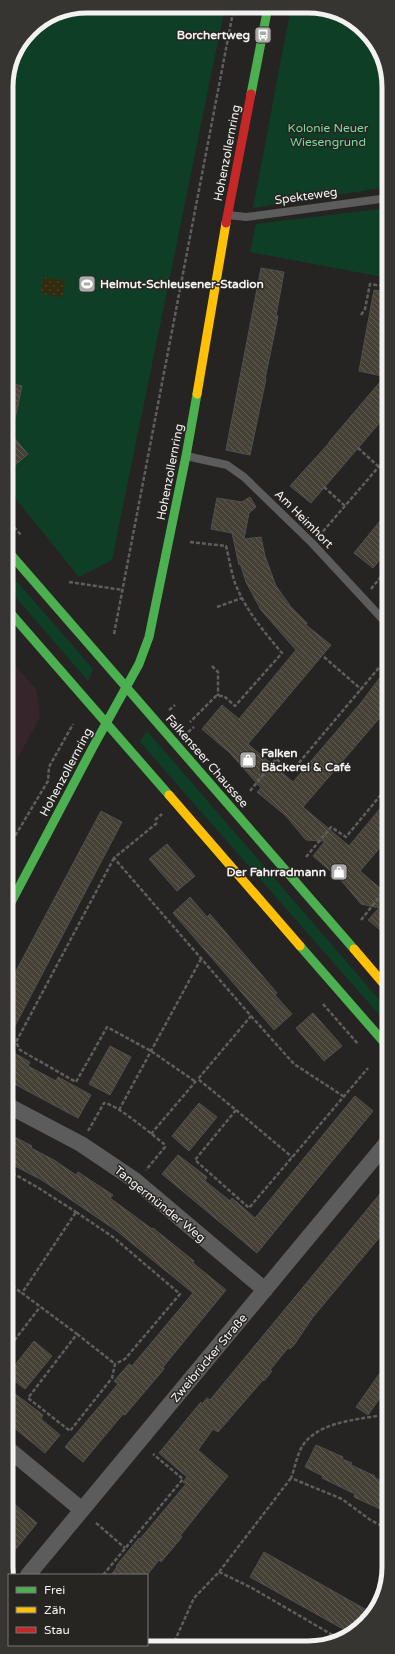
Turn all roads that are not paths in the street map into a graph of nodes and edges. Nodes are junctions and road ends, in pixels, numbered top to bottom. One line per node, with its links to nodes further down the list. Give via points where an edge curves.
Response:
1 (267, 13): 3 (main road, Hohenzollernring)
2 (382, 199): 3 (lane, Spekteweg, via 246,216)
3 (227, 214): 4 (main road, Hohenzollernring)
4 (186, 456): 7 (lane, Am Heimhort, via 226,465 244,477); 8 (main road, Hohenzollernring, via 149,637)
5 (13, 557): 8 (main road, Falkenseer Chaussee)
6 (13, 616): 9 (main road)
7 (382, 619)
8 (127, 686): 9 (main road, Hohenzollernring); 11 (main road, Falkenseer Chaussee)
9 (107, 722): 10 (main road, Hohenzollernring); 12 (main road)
10 (13, 899)
11 (382, 982)
12 (382, 1040)
13 (13, 1109): 15 (street, Tangermünder Weg, via 81,1144 136,1181)
14 (382, 1148): 15 (street, Zweibrücker Straße)
15 (265, 1290): 17 (street, Zweibrücker Straße)
16 (13, 1453): 17 (street)
17 (82, 1510): 18 (street, Zweibrücker Straße)
18 (29, 1574)

